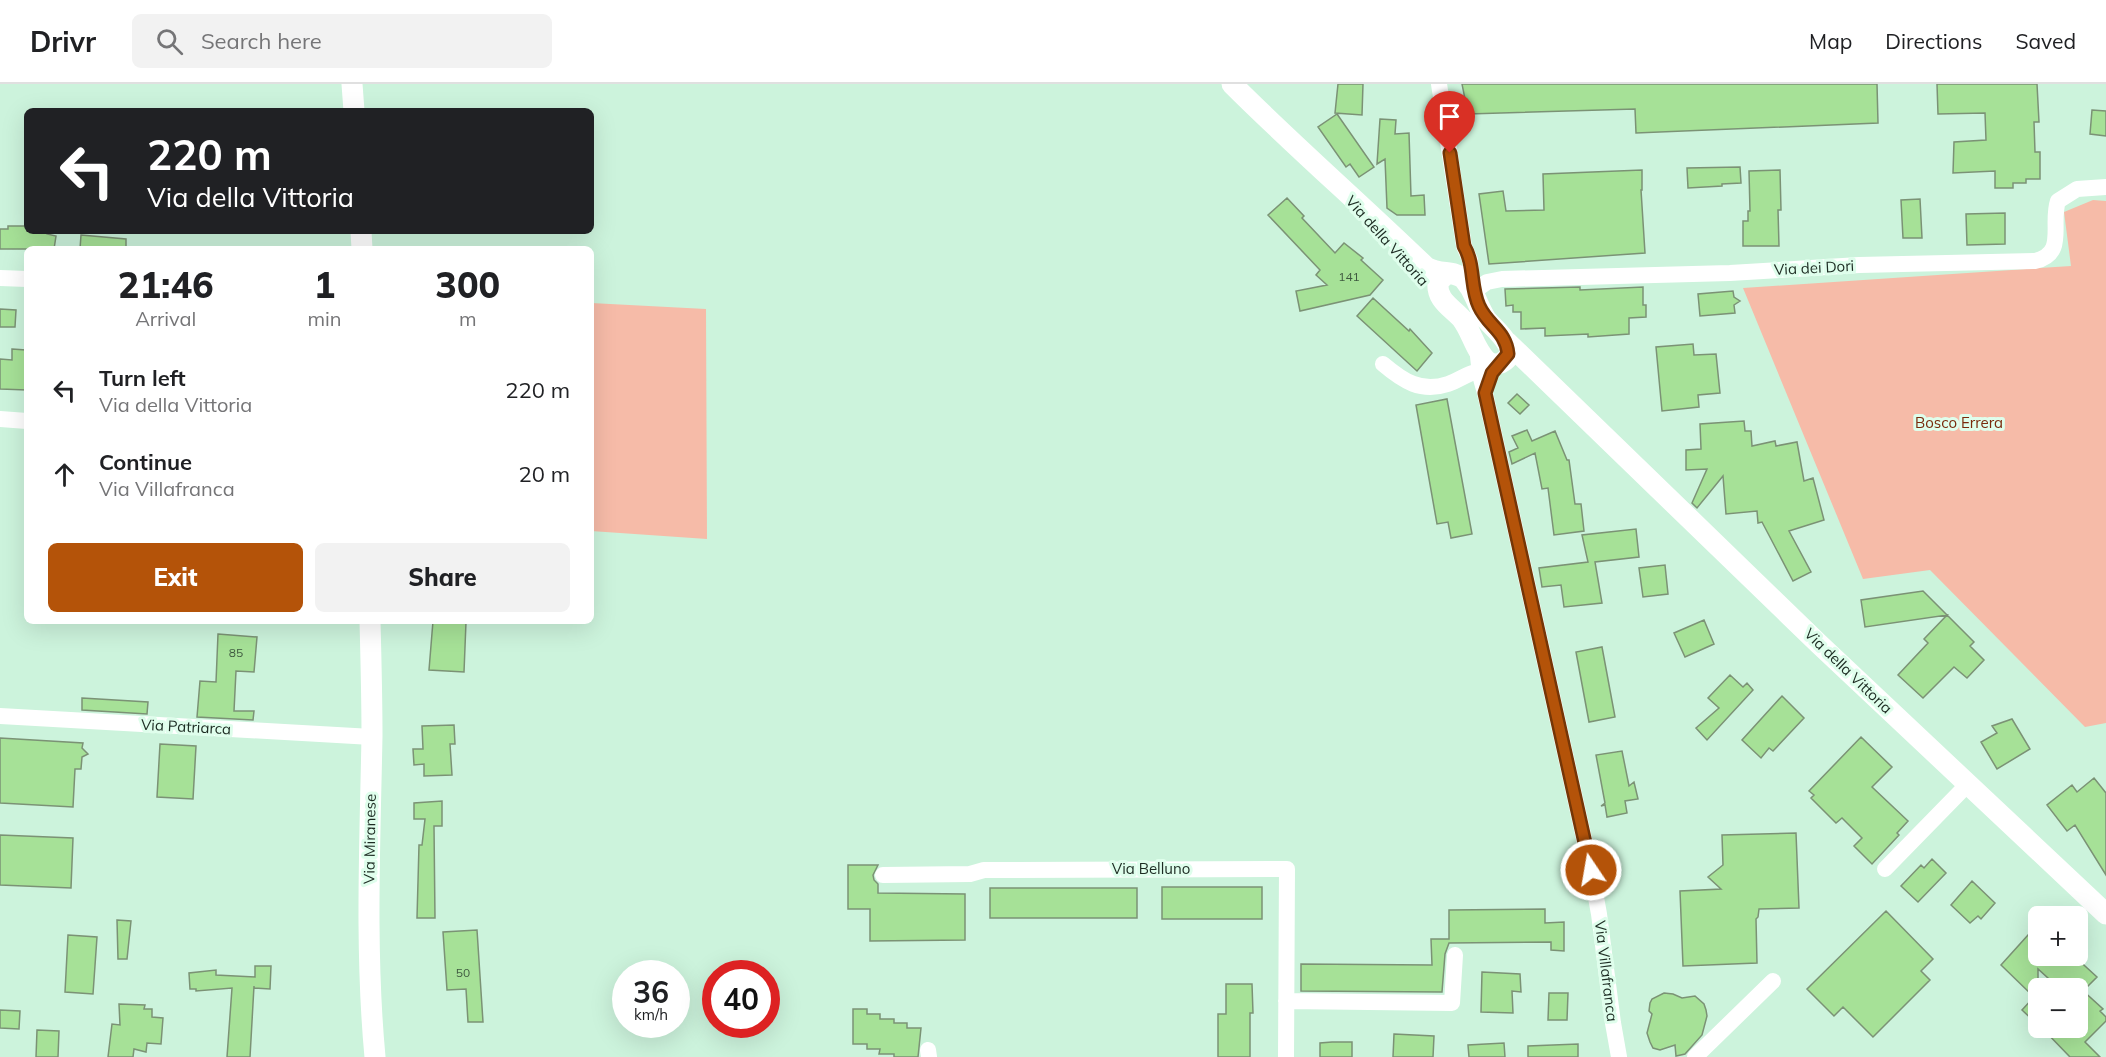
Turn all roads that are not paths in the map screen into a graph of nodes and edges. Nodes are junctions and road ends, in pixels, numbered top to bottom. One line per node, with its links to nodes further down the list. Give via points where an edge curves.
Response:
1 (352, 84): 4 (main road)
2 (1232, 84): 5 (main road, Via della Vittoria)
3 (1439, 84): 7 (street)
4 (354, 108)
5 (1338, 186): 8 (main road, Via della Vittoria, via 1366,207 1426,267); 12 (main road, Via della Vittoria, via 1404,265)
6 (2106, 187): 11 (street, Via dei Dori, via 2077,189 2058,201 2053,249 2035,261 1502,279 1487,282)
7 (1464, 246): 8 (street); 11 (street, via 1470,260)
8 (1449, 274): 11 (main road, Via della Vittoria, via 1456,273); 12 (main road, Via della Vittoria, via 1438,282)
9 (0, 278): 10 (street)
10 (24, 279)
11 (1473, 292): 13 (main road, Via della Vittoria)
12 (1439, 294): 13 (main road, Via della Vittoria, via 1468,327 1486,360 1490,364)
13 (1497, 360): 14 (street, via 1450,384 1430,388 1402,380); 20 (main road, Via della Vittoria, via 1519,370 1592,426); 29 (street, Via Villafranca, via 1485,393 1595,891)
14 (1383, 364)
15 (0, 419): 16 (street)
16 (24, 421)
17 (370, 624): 19 (main road, Via Miranese)
18 (0, 716): 19 (street, Via Patriarca)
19 (372, 737): 27 (main road, Via Miranese, via 368,923)
20 (1968, 784): 21 (street); 23 (main road, Via della Vittoria)
21 (1885, 869)
22 (883, 875): 26 (street, Via Belluno, via 970,874 984,870 1287,869)
23 (2106, 914)
24 (1455, 955): 26 (street, via 1452,1003)
25 (1773, 981): 30 (street)
26 (1286, 1001): 28 (street, Via Belluno)
27 (375, 1057)
28 (1286, 1057)
29 (1619, 1057)
30 (1695, 1057)

